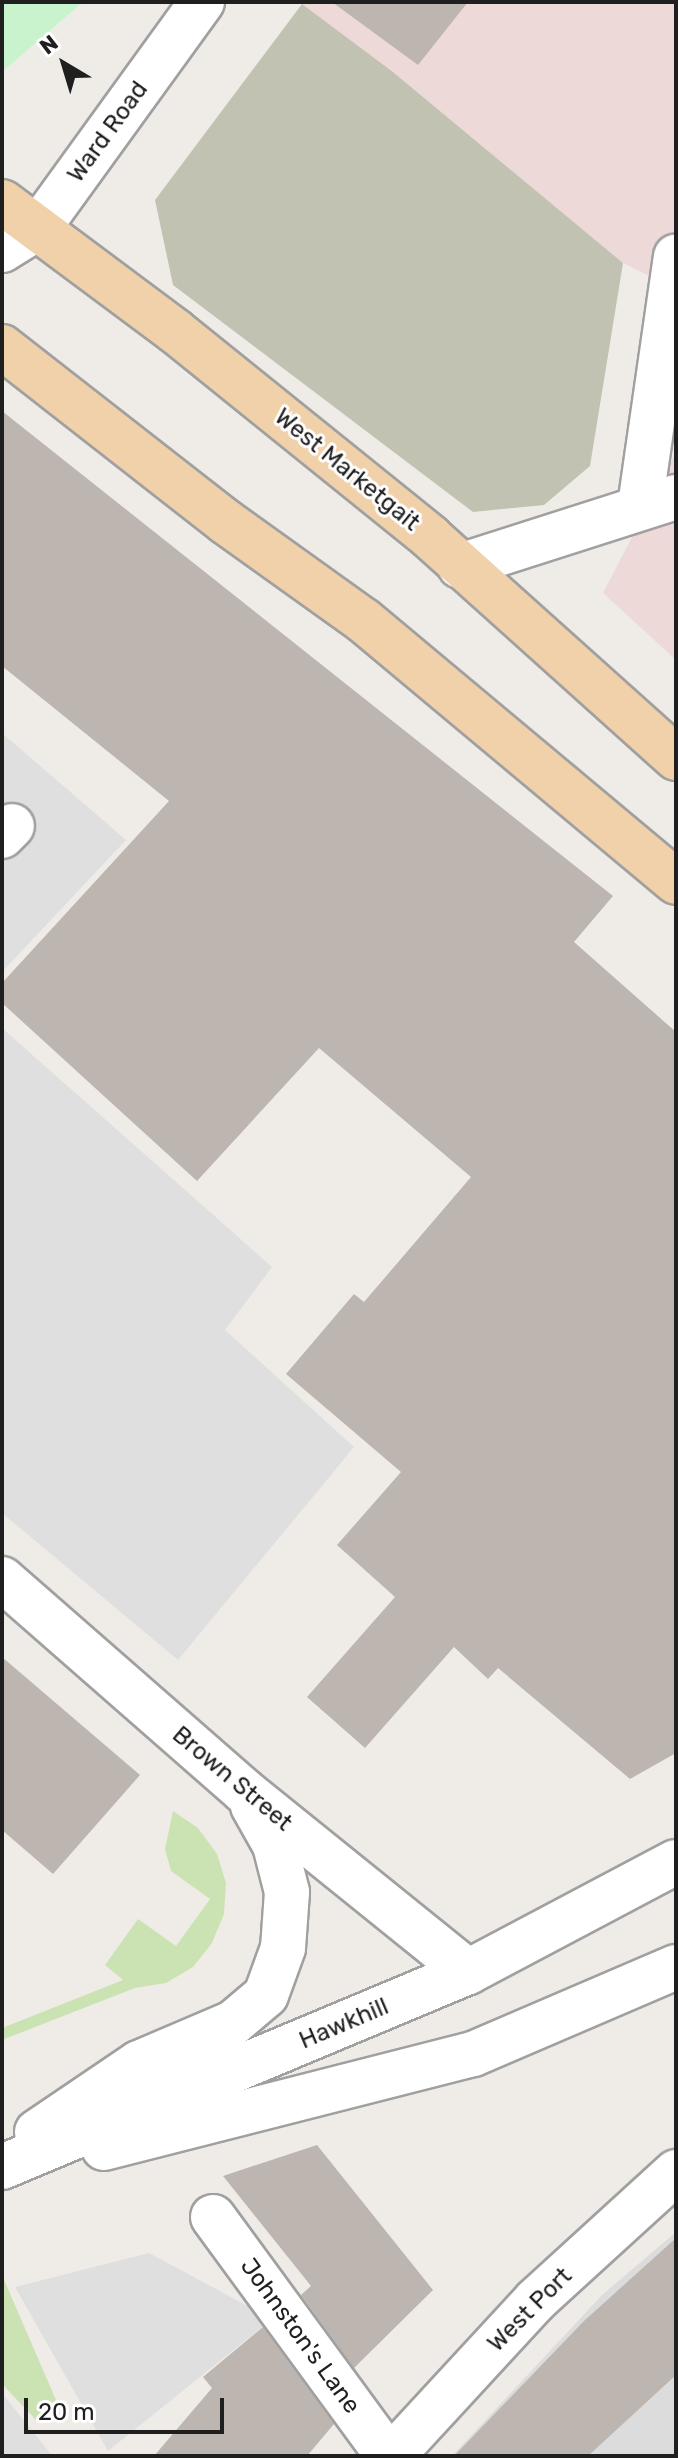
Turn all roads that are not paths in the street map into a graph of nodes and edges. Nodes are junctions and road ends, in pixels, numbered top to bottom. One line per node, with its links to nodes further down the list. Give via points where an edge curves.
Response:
1 (202, 2): 3 (street, Ward Road)
2 (2, 202): 3 (main road, West Marketgait)
3 (39, 227): 4 (street, Ward Road); 8 (main road, West Marketgait, via 406,517)
4 (2, 250)
5 (676, 257): 7 (street)
6 (2, 347): 10 (main road, via 226,522 363,620)
7 (658, 502): 8 (street)
8 (460, 566): 9 (main road, West Marketgait)
9 (676, 758)
10 (676, 882)
11 (2, 1579): 12 (street, Brown Street)
12 (244, 1791): 15 (street, Brown Street); 16 (street, via 275,1845 287,1892 283,1948 266,1995 233,2023 139,2063)
13 (676, 1862): 15 (street, Hawkhill)
14 (676, 1967): 19 (street, via 473,2054)
15 (468, 1972): 17 (street, Hawkhill)
16 (2, 2156)
17 (2, 2167)
18 (676, 2172): 21 (street, West Port, via 536,2300)
19 (2, 2174)
20 (213, 2217): 21 (street, Johnston's Lane)
21 (390, 2456)

